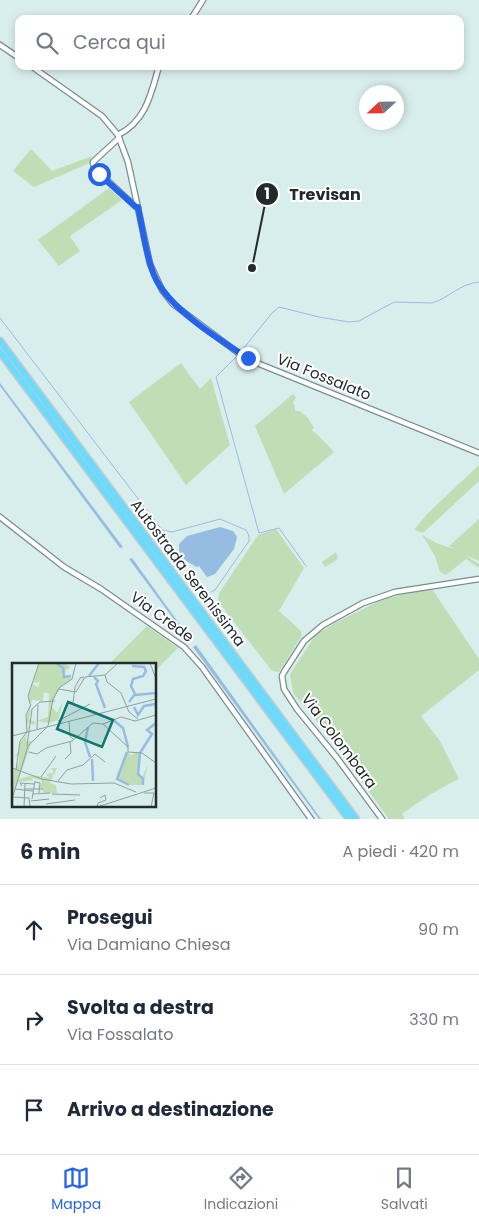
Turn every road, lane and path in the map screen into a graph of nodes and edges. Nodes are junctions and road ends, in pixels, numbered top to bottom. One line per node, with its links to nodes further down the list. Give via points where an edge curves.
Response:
1 (203, 0): 2 (street)
2 (194, 15)
3 (0, 45): 4 (street)
4 (15, 55)
5 (37, 70): 7 (street, Via Fossalato, via 102,116)
6 (158, 70): 7 (street, via 144,111)
7 (119, 137): 8 (street, Via Fossalato); 8 (street, via 93,162 94,168)
8 (138, 207): 11 (street, Via Fossalato, via 150,264 162,290 174,304 237,352)
9 (0, 341): 16 (highway, Autostrada Serenissima)
10 (0, 352): 15 (highway, Autostrada Serenissima)
11 (479, 453)
12 (0, 517): 14 (street, Via Crede, via 64,567 184,647 202,667)
13 (479, 579): 17 (street, Via Colombara, via 395,592 364,603 324,625 304,641 282,676 284,689 297,709)
14 (309, 818)
15 (349, 819)
16 (356, 819)
17 (382, 819)

